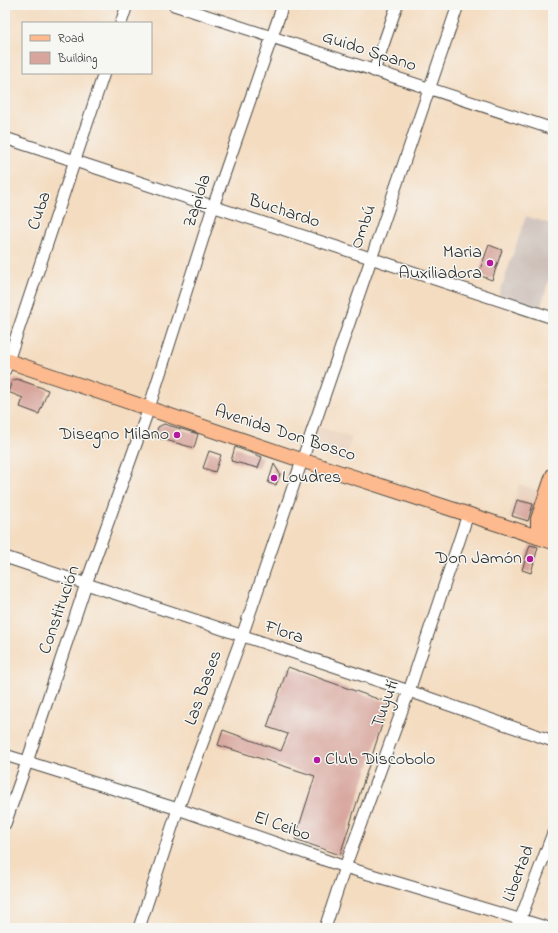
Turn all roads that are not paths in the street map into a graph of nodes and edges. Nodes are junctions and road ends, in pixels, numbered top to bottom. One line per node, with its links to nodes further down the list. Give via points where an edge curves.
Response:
1 (127, 5): 6 (street)
2 (174, 5): 7 (street, Guido Spano)
3 (283, 5): 7 (street, Zapiola)
4 (397, 5): 8 (street)
5 (458, 5): 10 (street, Ombú)
6 (121, 22)
7 (272, 38): 8 (street, Guido Spano); 14 (street, Zapiola)
8 (374, 71): 10 (street, Guido Spano)
9 (104, 74): 13 (street, Cuba)
10 (430, 90): 11 (street, Guido Spano); 15 (street, Ombú)
11 (553, 129)
12 (5, 138): 13 (street, Buchardo)
13 (75, 161): 14 (street, Buchardo); 17 (street, Cuba)
14 (213, 207): 15 (street, Buchardo); 18 (street, Zapiola)
15 (371, 258): 16 (street, Buchardo); 19 (street, Ombú)
16 (553, 318)
17 (6, 363): 18 (main road, Avenida Don Bosco)
18 (150, 408): 19 (main road, Avenida Don Bosco); 26 (street, Constitución)
19 (301, 460): 22 (main road, Avenida Don Bosco); 27 (street, Las Bases)
20 (553, 475): 23 (main road, via 538,520)
21 (553, 507): 23 (main road, via 548,522)
22 (468, 514): 23 (main road, Avenida Don Bosco); 28 (street, Tuyutí)
23 (538, 537): 24 (main road, Avenida Don Bosco)
24 (553, 542)
25 (5, 557): 26 (street, Flora)
26 (86, 584): 27 (street, Flora); 31 (street, Constitución)
27 (242, 636): 28 (street, Flora); 32 (street, Las Bases)
28 (409, 691): 29 (street, Flora); 35 (street, Tuyutí)
29 (553, 741)
30 (5, 755): 31 (street, El Ceibo)
31 (28, 762): 32 (street, El Ceibo); 33 (street, Constitución)
32 (178, 809): 35 (street, El Ceibo); 37 (street, Las Bases)
33 (5, 824)
34 (553, 833): 36 (street, Libertad)
35 (345, 867): 36 (street, El Ceibo); 38 (street, Tuyutí)
36 (519, 924): 39 (street, El Ceibo)
37 (140, 928)
38 (325, 928)
39 (548, 928)

